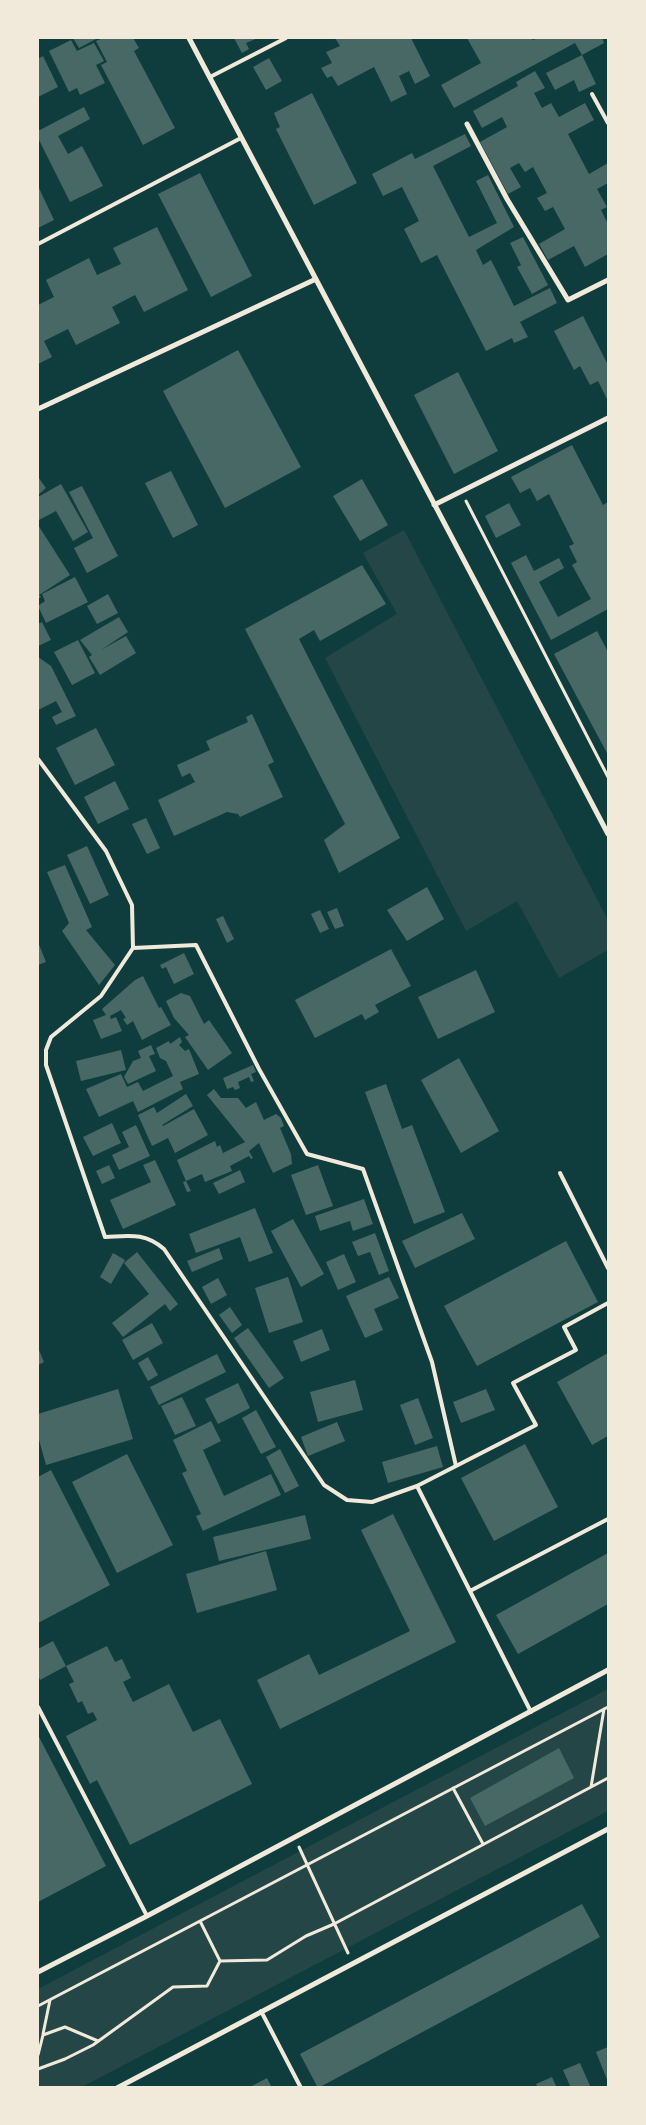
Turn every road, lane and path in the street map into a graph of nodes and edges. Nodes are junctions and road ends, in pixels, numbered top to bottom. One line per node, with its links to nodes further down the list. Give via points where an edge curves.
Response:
1 (189, 38): 3 (street)
2 (286, 38): 3 (lane)
3 (210, 77): 7 (street)
4 (592, 94): 6 (lane)
5 (467, 124): 10 (street, via 507,200 568,300)
6 (608, 124)
7 (241, 138): 8 (lane); 9 (street)
8 (38, 244)
9 (316, 279): 11 (street); 14 (street)
10 (608, 280)
11 (38, 409)
12 (608, 418): 13 (street)
13 (461, 492): 14 (street); 16 (path)
14 (434, 505): 17 (street)
15 (38, 759): 18 (lane, via 106,851 132,906)
16 (608, 777)
17 (608, 834)
18 (133, 948): 22 (lane, via 196,945 259,1069 307,1154 363,1169 432,1362); 23 (lane, via 101,996 52,1038 46,1050 46,1065 105,1237 138,1236 152,1239 164,1249 324,1485 347,1500 372,1502)
19 (560, 1172): 20 (lane)
20 (608, 1268)
21 (608, 1303): 22 (lane, via 564,1327 576,1350 513,1383 536,1425)
22 (456, 1466): 23 (lane)
23 (417, 1486): 25 (lane)
24 (608, 1519): 25 (lane)
25 (470, 1591): 30 (lane)
26 (608, 1670): 30 (street)
27 (38, 1707): 38 (lane)
28 (608, 1707): 29 (path)
29 (604, 1709): 32 (path); 33 (path)
30 (531, 1712): 35 (street)
31 (608, 1778): 33 (path)
32 (454, 1788): 36 (path); 37 (path)
33 (591, 1788): 36 (path)
34 (608, 1828): 42 (street)
35 (294, 1838): 37 (path); 38 (street)
36 (483, 1844): 40 (path)
37 (307, 1864): 39 (path); 40 (path)
38 (147, 1916): 43 (street)
39 (200, 1921): 41 (path); 44 (path)
40 (334, 1924): 41 (path, via 306,1936 267,1960); 42 (path)
41 (220, 1961): 48 (path, via 207,1986 173,1986)
42 (352, 1962): 46 (street)
43 (38, 1972)
44 (50, 2000): 45 (path); 47 (path)
45 (38, 2006)
46 (261, 2011): 51 (street); 52 (lane)
47 (43, 2035): 48 (path, via 65,2027); 49 (path)
48 (98, 2041): 50 (path)
49 (38, 2055)
50 (38, 2069)
51 (117, 2088)
52 (301, 2088)

